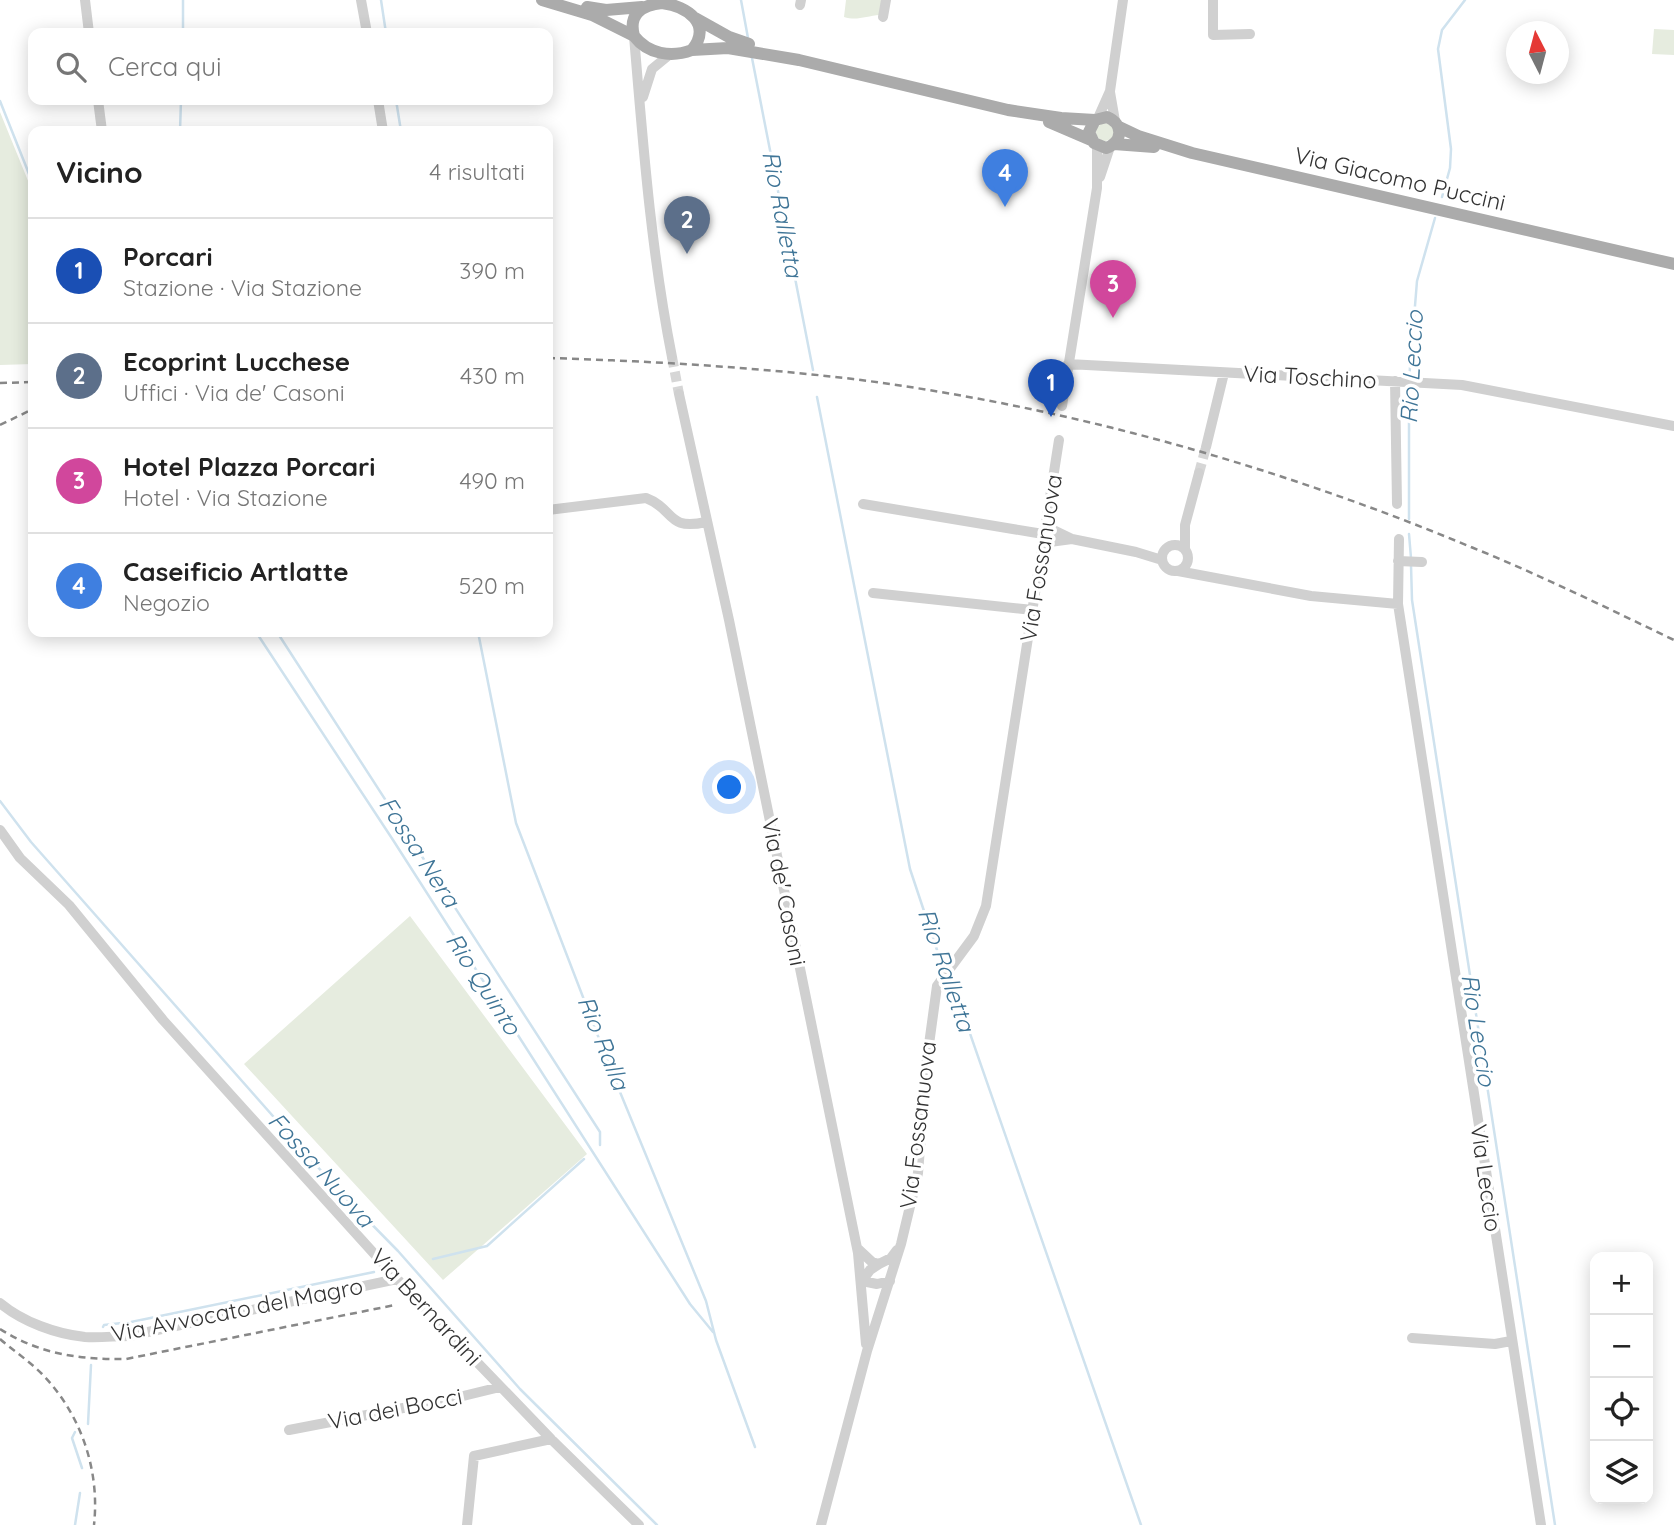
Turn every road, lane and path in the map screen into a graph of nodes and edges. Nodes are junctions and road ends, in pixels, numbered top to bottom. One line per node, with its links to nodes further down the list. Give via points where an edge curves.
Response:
1 (85, 0): 12 (street)
2 (361, 0): 13 (street)
3 (542, 0): 15 (main road, via 592,15)
4 (550, 0): 9 (main road, via 598,9)
5 (685, 0): 11 (street)
6 (886, 0): 10 (street)
7 (1123, 0): 19 (street)
8 (1213, 0): 14 (street, via 1213,34)
9 (647, 4): 11 (main road, via 669,4); 15 (main road, via 634,18)
10 (883, 17)
11 (695, 18): 16 (main road, via 699,37); 18 (main road, via 729,37)
12 (88, 28)
13 (366, 28)
14 (1250, 34)
15 (634, 36): 17 (main road, via 648,48); 22 (street)
16 (692, 50): 17 (main road); 18 (main road, via 728,48)
17 (668, 55): 22 (street, via 652,69)
18 (799, 60): 23 (main road)
19 (1110, 91): 24 (street); 25 (street)
20 (99, 105): 26 (street)
21 (379, 105): 27 (street)
22 (641, 108): 31 (street, via 652,239)
23 (1008, 110): 24 (main road); 28 (main road)
24 (1096, 119): 25 (main road, via 1107,117); 28 (main road, via 1089,132)
25 (1117, 124): 28 (main road, via 1119,138); 29 (main road, Via Giacomo Puccini, via 1138,136)
26 (101, 126)
27 (382, 126)
28 (1103, 144): 29 (main road); 32 (street)
29 (1192, 153): 30 (main road, Via Giacomo Puccini)
30 (1674, 264)
31 (672, 357)
32 (1068, 364): 33 (street, Via Toschino); 36 (street)
33 (1224, 373): 34 (street, Via Toschino); 39 (street)
34 (1406, 381): 37 (street, Via Toschino, via 1499,391); 42 (street)
35 (679, 394): 44 (street, Via de' Casoni)
36 (1062, 406)
37 (1674, 426)
38 (1059, 440): 46 (street, Via Fossanuova)
39 (1206, 447)
40 (1199, 473): 45 (street)
41 (863, 504): 46 (street)
42 (1397, 504)
43 (553, 509): 44 (street, via 646,498 683,524)
44 (706, 522): 61 (street, Via de' Casoni)
45 (1185, 525): 49 (street); 50 (street)
46 (1043, 534): 48 (street); 48 (street); 58 (street, Via Fossanuova)
47 (1399, 538): 51 (street, Via Leccio)
48 (1073, 539): 50 (street, via 1136,552)
49 (1185, 549): 50 (street, via 1180,546); 53 (street)
50 (1166, 552): 54 (street, via 1166,568)
51 (1398, 561): 52 (street); 57 (street, Via Leccio)
52 (1419, 562)
53 (1188, 563): 54 (street); 55 (street)
54 (1178, 571): 55 (street)
55 (1209, 576): 57 (street, via 1311,596)
56 (873, 593): 58 (street)
57 (1398, 604): 68 (street, Via Leccio)
58 (1033, 610): 60 (street, Via Fossanuova, via 986,906 974,936 937,986 918,1173)
59 (0, 830): 63 (street, Via Bernardini, via 20,858 69,905 163,1020)
60 (901, 1244): 62 (street, via 891,1258); 65 (street, Via Fossanuova)
61 (857, 1248): 62 (street); 64 (street, Via de' Casoni)
62 (879, 1264): 64 (street)
63 (397, 1279): 66 (street, Via Avvocato del Magro, via 129,1336 86,1337 53,1330); 70 (street, Via Bernardini)
64 (862, 1281): 65 (street); 69 (street, Via de' Casoni)
65 (890, 1281): 69 (street, Via Fossanuova)
66 (0, 1303)
67 (1412, 1338): 68 (street)
68 (1511, 1341): 76 (street, Via Leccio)
69 (867, 1352): 75 (street, Via Fossanuova)
70 (500, 1387): 71 (street, Via dei Bocci); 72 (street, Via Bernardini)
71 (289, 1430)
72 (551, 1439): 73 (street, via 474,1456); 74 (street, Via Bernardini)
73 (467, 1525)
74 (639, 1525)
75 (821, 1525)
76 (1541, 1525)

